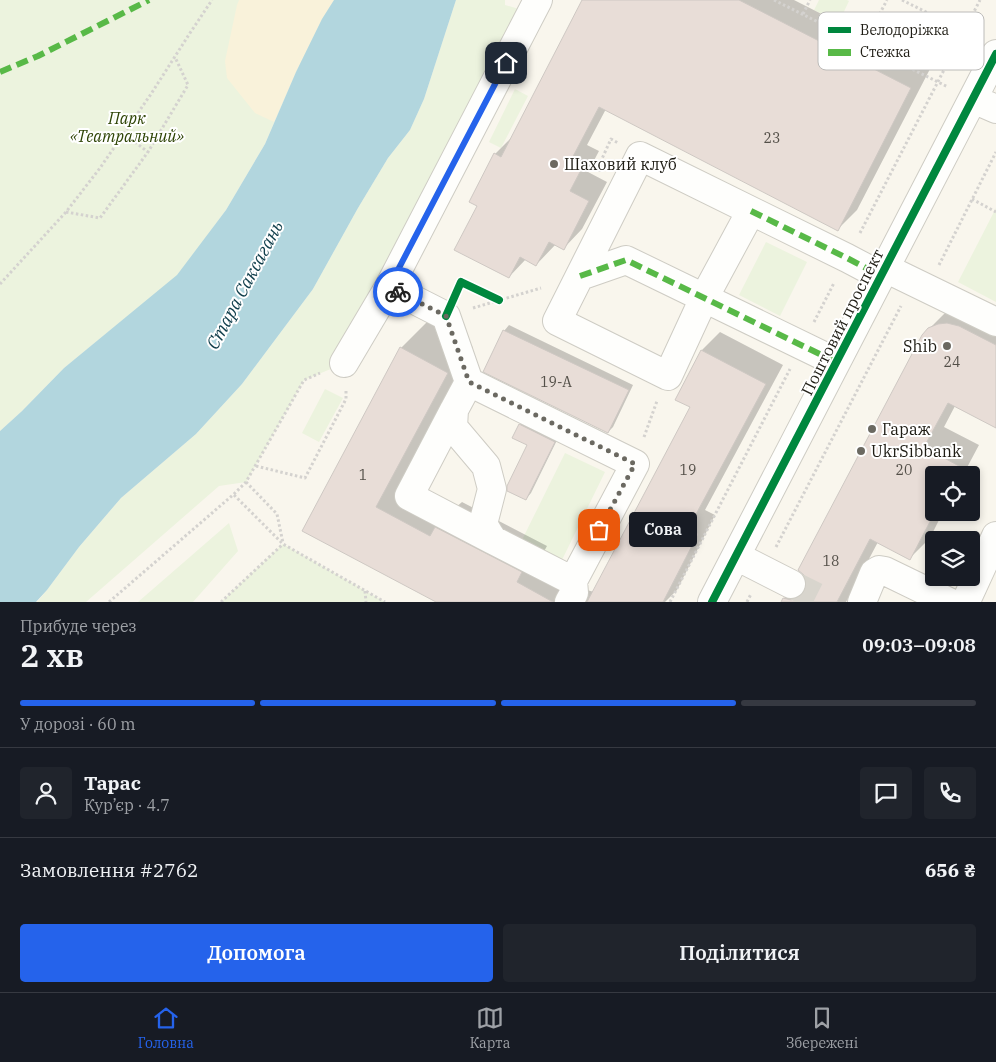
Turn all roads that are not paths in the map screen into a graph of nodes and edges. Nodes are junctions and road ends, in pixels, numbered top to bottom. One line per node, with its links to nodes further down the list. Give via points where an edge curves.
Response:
1 (538, 0): 7 (street)
2 (996, 54): 3 (street, Поштовий проспект)
3 (984, 104): 5 (street, Поштовий проспект)
4 (751, 211): 5 (street); 6 (street, via 640,156); 8 (street)
5 (883, 272): 9 (street); 10 (street, Поштовий проспект)
6 (580, 276): 8 (street, via 626,260); 8 (street, via 558,322 668,376)
7 (389, 287): 11 (street); 12 (street, via 446,316)
8 (704, 298): 10 (street)
9 (996, 322)
10 (836, 362): 16 (street, Поштовий проспект)
11 (344, 363)
12 (469, 382): 13 (street); 18 (street, via 635,464)
13 (454, 410): 15 (street, via 453,427 486,466 492,489 483,524); 15 (street, via 409,496)
14 (996, 536): 22 (street)
15 (493, 540): 18 (street)
16 (736, 556): 17 (street); 19 (street, Поштовий проспект)
17 (791, 584)
18 (571, 591)
19 (712, 602)
20 (862, 602): 21 (street, via 874,573 879,570)
21 (949, 602)
22 (964, 602)

